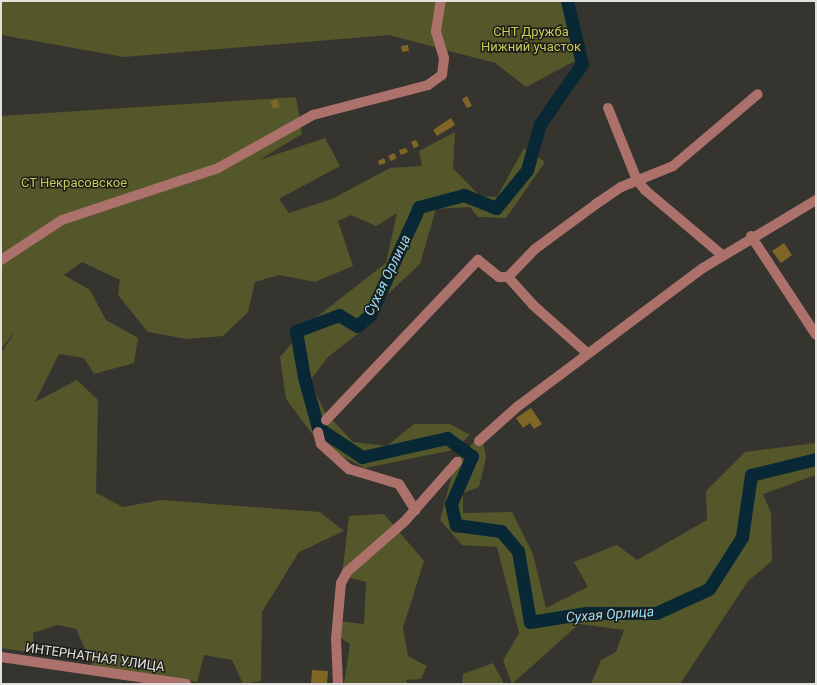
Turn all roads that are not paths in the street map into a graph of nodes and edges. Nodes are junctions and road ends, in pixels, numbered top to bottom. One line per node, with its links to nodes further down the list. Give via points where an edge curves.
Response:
1 (441, 1): 8 (street, via 436,31 444,58 442,75 428,85 313,115 218,168 62,220)
2 (758, 94): 4 (street, via 673,166)
3 (608, 108): 4 (street)
4 (637, 180): 7 (street, via 659,206); 9 (street, via 596,204 534,249)
5 (816, 200): 6 (street)
6 (751, 236): 7 (street); 10 (street)
7 (722, 255): 11 (street)
8 (1, 260)
9 (508, 277): 11 (street, via 533,305); 12 (street, via 499,277 478,260)
10 (816, 335)
11 (588, 353): 14 (street)
12 (326, 420)
13 (318, 432): 16 (street, via 321,444 349,469 399,484)
14 (480, 441)
15 (457, 462): 16 (street)
16 (415, 510): 19 (street, via 379,547 347,572 341,583 336,639)
17 (1, 657): 18 (street, ИНТЕРНАТНАЯ УЛИЦА)
18 (186, 684)
19 (338, 684)

